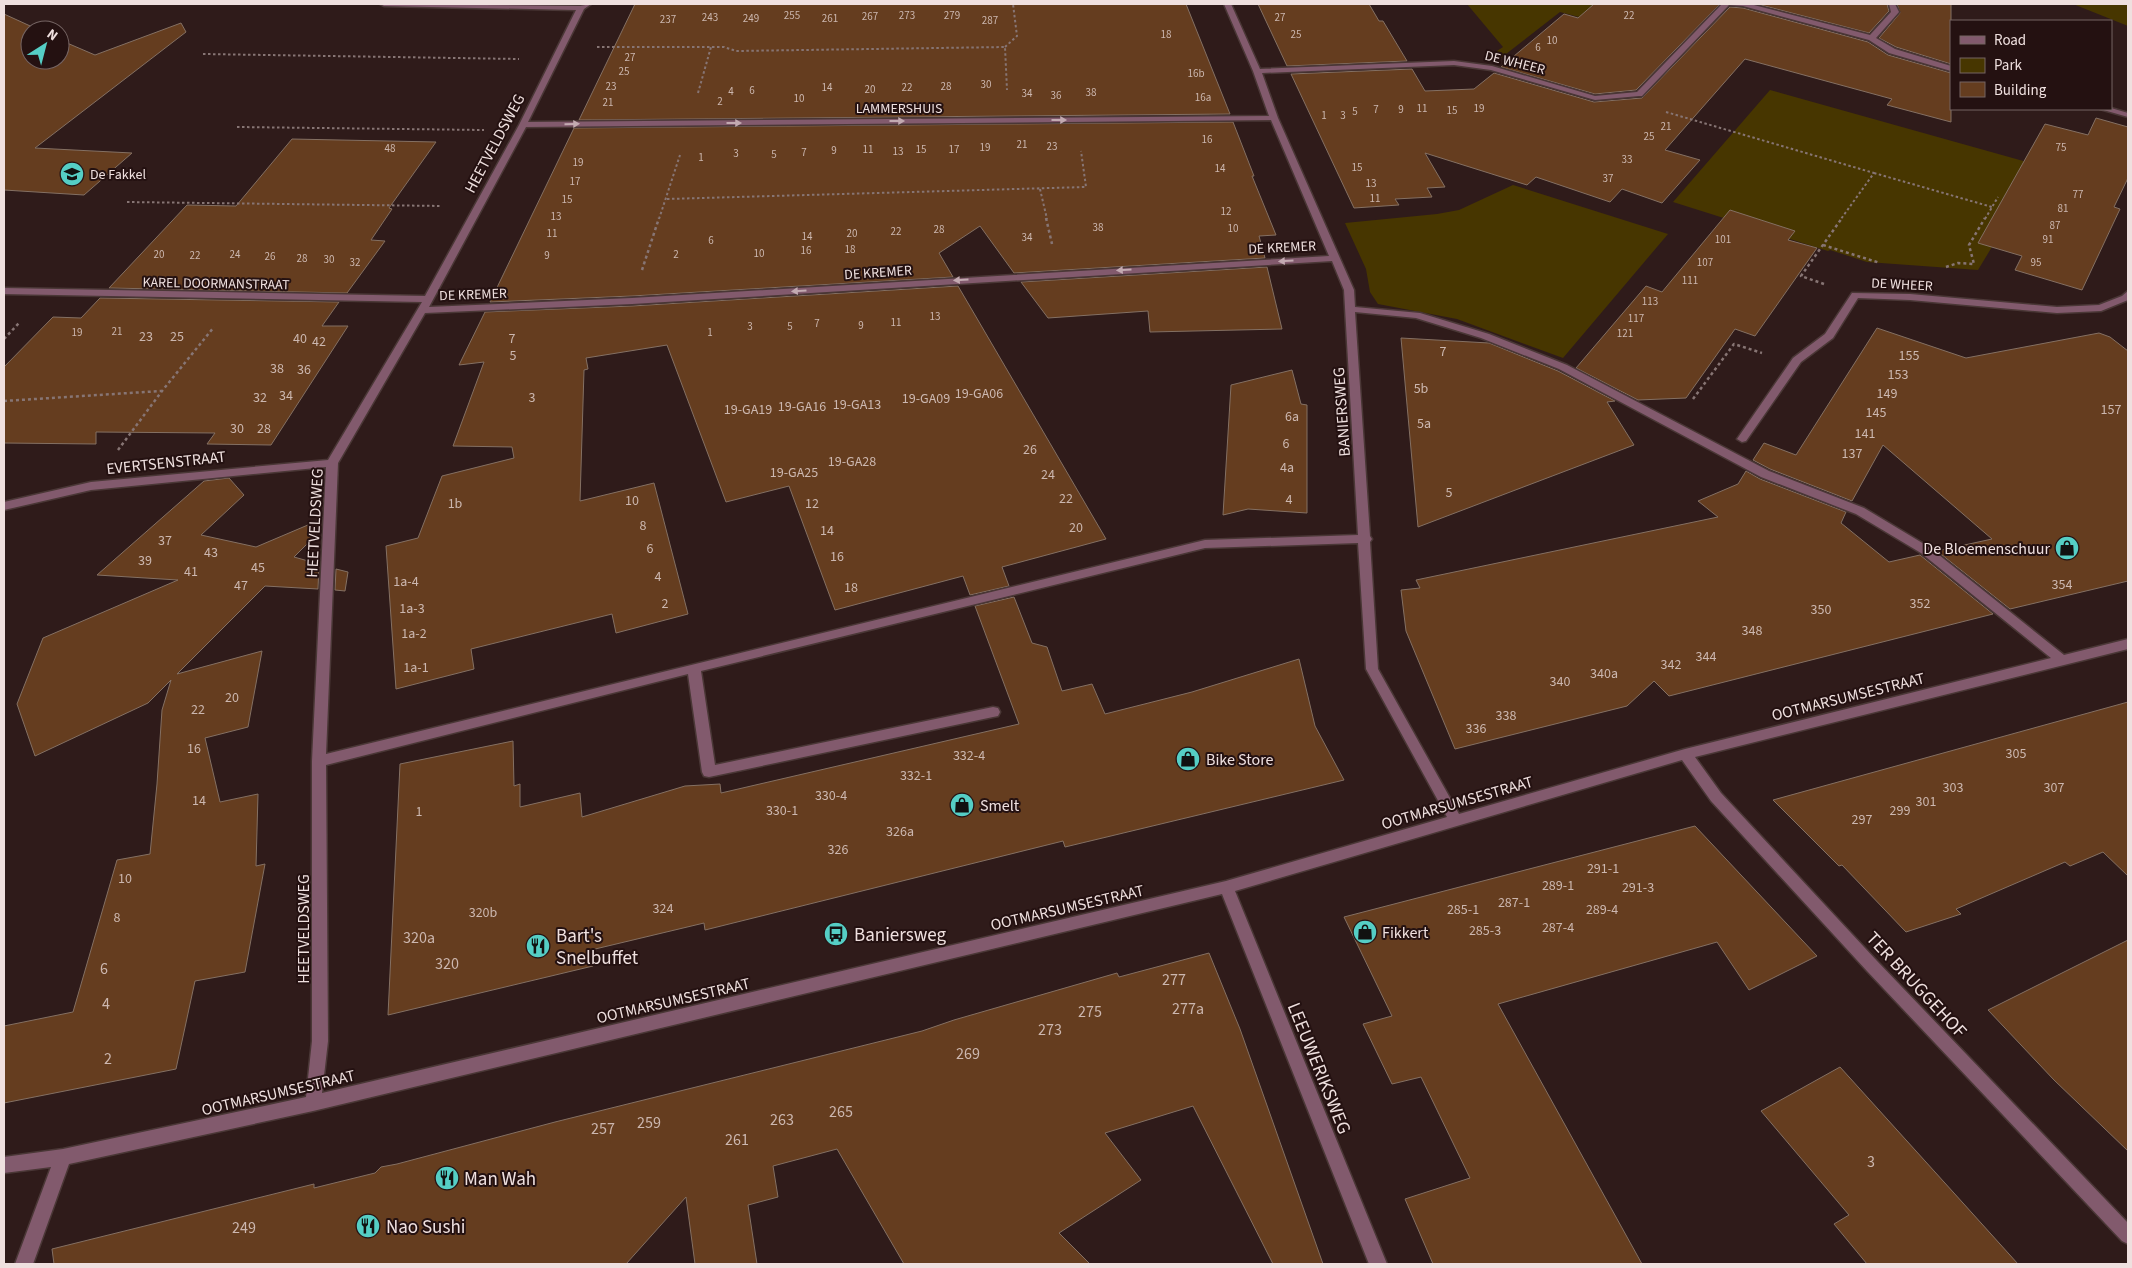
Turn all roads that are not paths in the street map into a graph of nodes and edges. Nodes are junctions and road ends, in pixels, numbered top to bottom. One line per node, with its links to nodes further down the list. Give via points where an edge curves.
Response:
1 (384, 4): 6 (street, HEETVELDSWEG)
2 (1228, 4): 9 (street, BANIERSWEG)
3 (1726, 4): 9 (street, DE WHEER, via 1639,94 1595,98 1492,68 1454,63)
4 (1732, 4): 7 (street, via 1743,4)
5 (1892, 4): 7 (street, via 1895,12)
6 (584, 6): 13 (street, HEETVELDSWEG)
7 (1872, 38): 8 (street, via 1892,51)
8 (1950, 69)
9 (1257, 71): 12 (street, BANIERSWEG)
10 (2108, 110): 11 (street)
11 (2128, 115)
12 (1274, 118): 13 (street, LAMMERSHUIS, one-way to 12, via 689,123); 14 (street, BANIERSWEG)
13 (521, 128): 17 (street, HEETVELDSWEG)
14 (1334, 258): 17 (street, DE KREMER, one-way to 17, via 632,301); 18 (street, BANIERSWEG, via 1349,290)
15 (4, 291): 17 (street, KAREL DOORMANSTRAAT)
16 (2128, 294): 19 (street, DE WHEER, via 2101,308 2057,310 1855,295 1829,336 1793,364)
17 (424, 305): 20 (street, HEETVELDSWEG)
18 (1350, 309): 22 (street, BANIERSWEG); 24 (street, via 1418,316 1485,336 1563,367 1765,474 1860,511 1925,550)
19 (1742, 439)
20 (332, 463): 21 (street, EVERTSENSTRAAT, via 91,486); 28 (street, HEETVELDSWEG)
21 (4, 506)
22 (1366, 539): 25 (street, via 1205,544); 29 (street, BANIERSWEG, via 1372,669)
23 (2128, 644): 24 (street, OOTMARSUMSESTRAAT)
24 (2061, 660): 27 (street, OOTMARSUMSESTRAAT)
25 (694, 668): 26 (street, via 710,772); 28 (street)
26 (993, 712)
27 (1684, 754): 29 (street, OOTMARSUMSESTRAAT); 34 (street, TER BRUGGEHOF, via 1716,797 1872,966)
28 (319, 761): 31 (street, HEETVELDSWEG, via 320,1041)
29 (1456, 821): 30 (street, OOTMARSUMSESTRAAT)
30 (1226, 887): 31 (street, OOTMARSUMSESTRAAT); 36 (street, LEEUWERIKSWEG)
31 (313, 1103): 32 (street, OOTMARSUMSESTRAAT)
32 (63, 1158): 33 (street, OOTMARSUMSESTRAAT); 35 (street)
33 (4, 1166)
34 (2128, 1235)
35 (24, 1264)
36 (1378, 1264)

